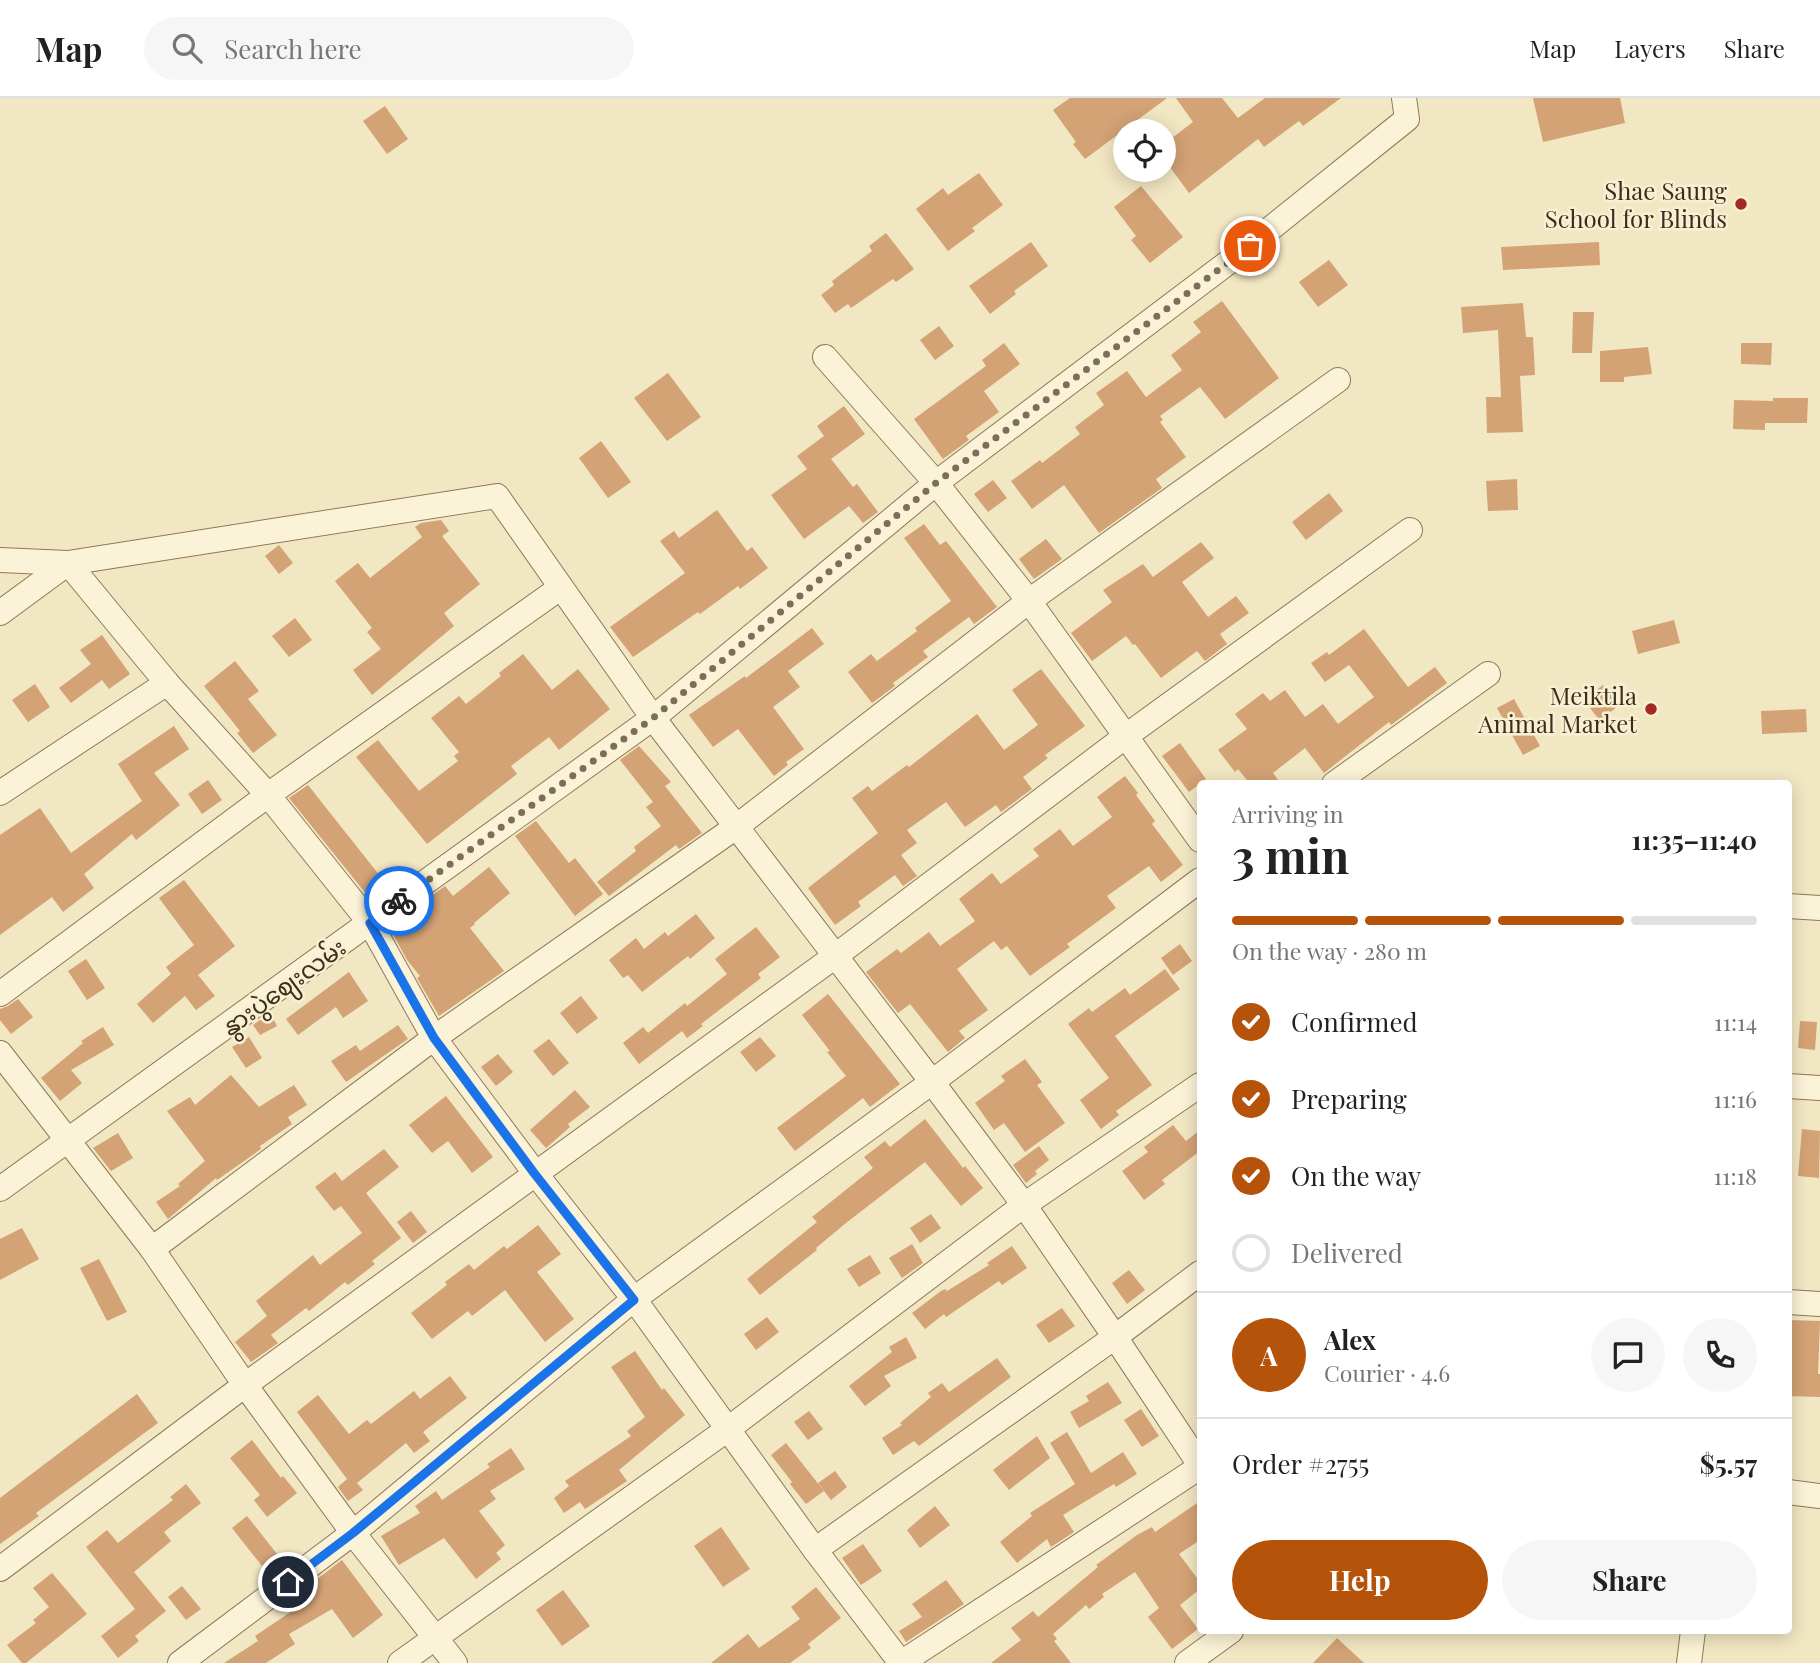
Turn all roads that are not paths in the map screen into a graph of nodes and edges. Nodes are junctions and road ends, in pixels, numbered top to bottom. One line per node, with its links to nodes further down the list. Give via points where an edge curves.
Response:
1 (1404, 98): 4 (street, နွားပွဲဈေးလမ်း, via 1407,119 1230,261)
2 (825, 357): 4 (street)
3 (1338, 380): 9 (street)
4 (936, 483): 9 (street); 13 (street, နွားပွဲဈေးလမ်း)
5 (1410, 530): 14 (street)
6 (0, 560): 7 (street)
7 (68, 563): 8 (street, via 498,496); 10 (street); 12 (street)
8 (560, 588): 13 (street); 17 (street)
9 (1029, 601): 14 (street); 18 (street)
10 (0, 613)
11 (1488, 674): 15 (street)
12 (167, 682): 16 (street); 17 (street)
13 (653, 718): 18 (street); 23 (street, နွားပွဲဈေးလမ်း)
14 (1126, 736): 19 (street); 24 (street)
15 (1340, 780)
16 (0, 793)
17 (268, 795): 23 (street); 25 (street)
18 (736, 827): 24 (street); 26 (street)
19 (1197, 836)
20 (1197, 882): 28 (street)
21 (1792, 906): 22 (street)
22 (1820, 908)
23 (370, 923): 26 (street); 32 (street, နွားပွဲဈေးလမ်း)
24 (834, 957): 28 (street); 33 (street)
25 (0, 994)
26 (434, 1038): 33 (street); 36 (street)
27 (0, 1053): 32 (street)
28 (932, 1082): 35 (street); 38 (street)
29 (1792, 1086): 31 (street)
30 (1197, 1087): 35 (street)
31 (1820, 1088)
32 (69, 1141): 34 (street, နွားပွဲဈေးလမ်း); 36 (street)
33 (534, 1173): 38 (street); 42 (street)
34 (0, 1189)
35 (1024, 1205): 41 (street); 43 (street)
36 (152, 1249): 42 (street)
37 (1197, 1275): 41 (street)
38 (634, 1300): 43 (street); 48 (street)
39 (1792, 1302): 40 (street)
40 (1820, 1304)
41 (1115, 1337): 44 (street); 49 (street)
42 (245, 1385): 48 (street); 50 (street)
43 (728, 1429): 49 (street); 53 (street)
44 (1197, 1461)
45 (1197, 1468): 57 (street)
46 (1792, 1492): 47 (street)
47 (1820, 1496)
48 (353, 1533): 53 (street); 54 (street)
49 (815, 1550): 57 (street)
50 (0, 1570)
51 (1227, 1634): 58 (street)
52 (1693, 1634): 59 (street)
53 (436, 1637): 55 (street); 56 (street)
54 (180, 1663)
55 (400, 1663)
56 (455, 1663)
57 (901, 1663)
58 (1187, 1663)
59 (1689, 1663)

